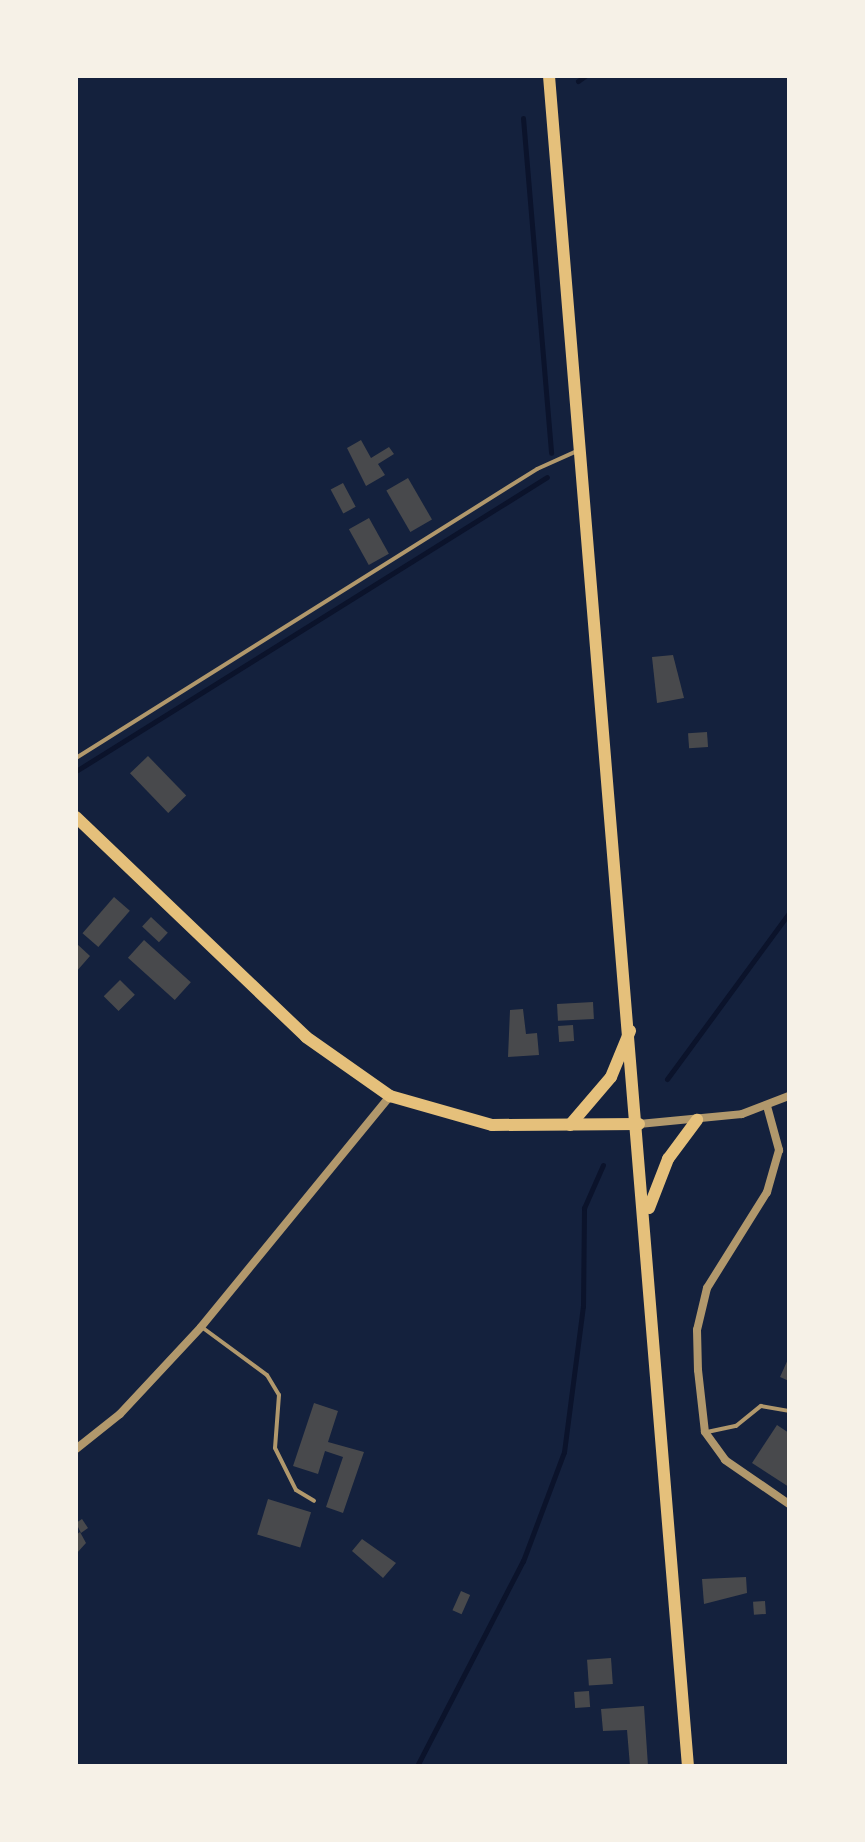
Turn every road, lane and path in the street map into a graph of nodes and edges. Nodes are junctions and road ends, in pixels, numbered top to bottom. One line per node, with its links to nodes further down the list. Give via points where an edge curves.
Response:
1 (549, 76): 2 (main road)
2 (580, 450): 3 (lane, via 537,469); 5 (main road)
3 (76, 758)
4 (76, 817): 6 (main road, via 306,1037)
5 (631, 1027): 10 (main road); 11 (main road, via 611,1077)
6 (390, 1096): 11 (main road, via 457,1119); 13 (street)
7 (789, 1096): 8 (street)
8 (767, 1106): 9 (street); 15 (street, via 779,1150 767,1192 720,1260 697,1330)
9 (697, 1120): 10 (street); 12 (main road, via 668,1159)
10 (639, 1124): 11 (main road); 12 (main road)
11 (570, 1125)
12 (646, 1218): 19 (main road)
13 (201, 1327): 16 (street, via 120,1414); 17 (lane, via 267,1375 279,1395 275,1448 296,1490)
14 (789, 1411): 15 (lane, via 761,1406 736,1426)
15 (705, 1432): 18 (street, via 725,1460)
16 (76, 1449)
17 (314, 1501)
18 (789, 1504)
19 (688, 1766)

